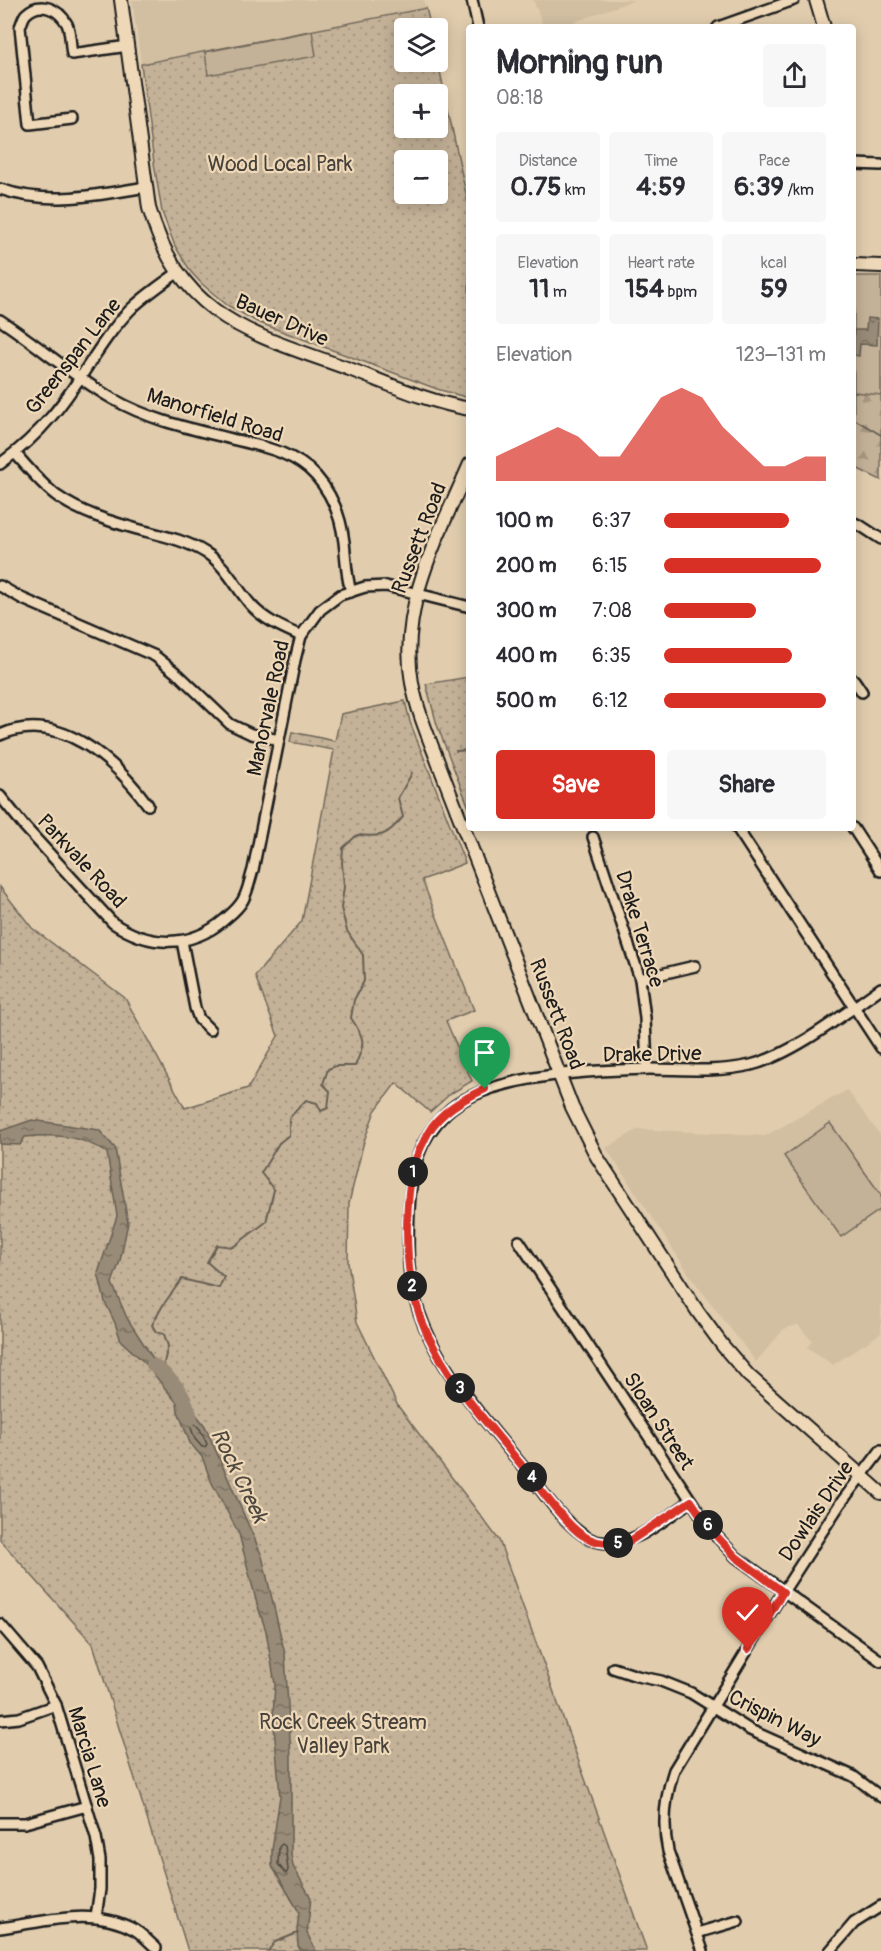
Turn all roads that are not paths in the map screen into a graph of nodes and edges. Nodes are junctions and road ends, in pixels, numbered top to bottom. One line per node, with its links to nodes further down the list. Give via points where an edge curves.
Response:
1 (121, 0): 8 (street, Bauer Drive)
2 (472, 0): 5 (street)
3 (794, 0): 6 (street)
4 (816, 0): 7 (street)
5 (477, 24)
6 (726, 24)
7 (823, 24)
8 (128, 46): 9 (street, via 72,54 67,25 59,14 49,7 38,7 26,14 20,27 30,124); 12 (street, Bauer Drive)
9 (72, 119)
10 (856, 164): 11 (street)
11 (881, 165)
12 (146, 187): 13 (street, via 61,199 39,199); 16 (street, Bauer Drive, via 156,232)
13 (0, 189)
14 (856, 265): 15 (street)
15 (881, 266)
16 (177, 273): 18 (street, Greenspan Lane, via 130,311); 19 (street, Bauer Drive, via 213,309 258,335 420,396)
17 (0, 320): 18 (street, Manorfield Road)
18 (81, 377): 20 (street, Greenspan Lane, via 51,417); 26 (street, Manorfield Road, via 112,399 152,417 277,450 300,463 333,500 344,540)
19 (466, 408)
20 (15, 453): 21 (street, Greenspan Lane); 29 (street, via 44,485 79,509 207,553 260,614)
21 (0, 464)
22 (466, 474): 27 (street, Russett Road)
23 (856, 524): 24 (street)
24 (881, 539)
25 (0, 586): 33 (street, via 155,656 230,724)
26 (351, 591): 27 (street, Manorvale Road, via 387,586); 29 (street, Manorvale Road, via 320,610)
27 (416, 594): 28 (street, Manorvale Road); 48 (street, Russett Road, via 409,653 422,719)
28 (466, 606)
29 (301, 636): 33 (street, Manorvale Road)
30 (856, 683): 31 (street)
31 (862, 692)
32 (0, 735): 35 (street, via 37,727 65,733 112,764)
33 (279, 740): 40 (street, Manorvale Road, via 254,870 244,899 216,927)
34 (0, 796): 40 (street, Parkvale Road, via 113,923 143,939)
35 (148, 805)
36 (739, 831): 44 (street)
37 (855, 831): 39 (street)
38 (593, 837): 42 (street, Drake Terrace)
39 (881, 871)
40 (183, 941): 45 (street, via 195,1008)
41 (695, 966): 42 (street)
42 (640, 979): 47 (street, Drake Terrace)
43 (881, 988): 44 (street, Drake Drive)
44 (854, 1007): 46 (street); 47 (street, Drake Drive, via 791,1048 751,1065 721,1070)
45 (210, 1030)
46 (881, 1048)
47 (647, 1069): 48 (street, Drake Drive)
48 (559, 1075): 51 (street, Russett Road, via 597,1157 723,1346 748,1375); 53 (street, Drake Drive, via 485,1089 448,1111 429,1132 414,1165 410,1194 409,1266 420,1316 454,1382 582,1535 598,1542 630,1541)
49 (519, 1241): 53 (street, Sloan Street)
50 (881, 1450): 51 (street, Dowlais Drive)
51 (861, 1475): 52 (street, Russett Road); 54 (street, Dowlais Drive)
52 (881, 1493)
53 (691, 1501): 54 (street, Sloan Street, via 736,1557)
54 (783, 1592): 56 (street, Sloan Street); 59 (street, Dowlais Drive)
55 (0, 1624): 58 (street, Marcia Lane, via 37,1667)
56 (881, 1661)
57 (613, 1668): 59 (street, Crispin Way, via 661,1680)
58 (56, 1705): 60 (street); 62 (street, Marcia Lane)
59 (712, 1706): 61 (street, Crispin Way, via 750,1730 853,1776); 68 (street, Dowlais Drive, via 674,1770 665,1811 668,1851)
60 (0, 1720)
61 (881, 1797)
62 (87, 1806): 63 (street, via 34,1822); 65 (street, Marcia Lane, via 100,1860)
63 (0, 1823)
64 (881, 1906): 71 (street, via 854,1923)
65 (96, 1917): 67 (street, via 67,1917); 69 (street, via 136,1931)
66 (738, 1921): 68 (street)
67 (0, 1928)
68 (697, 1933): 70 (street, Dowlais Drive)
69 (156, 1948)
70 (703, 1951)
71 (830, 1951)

